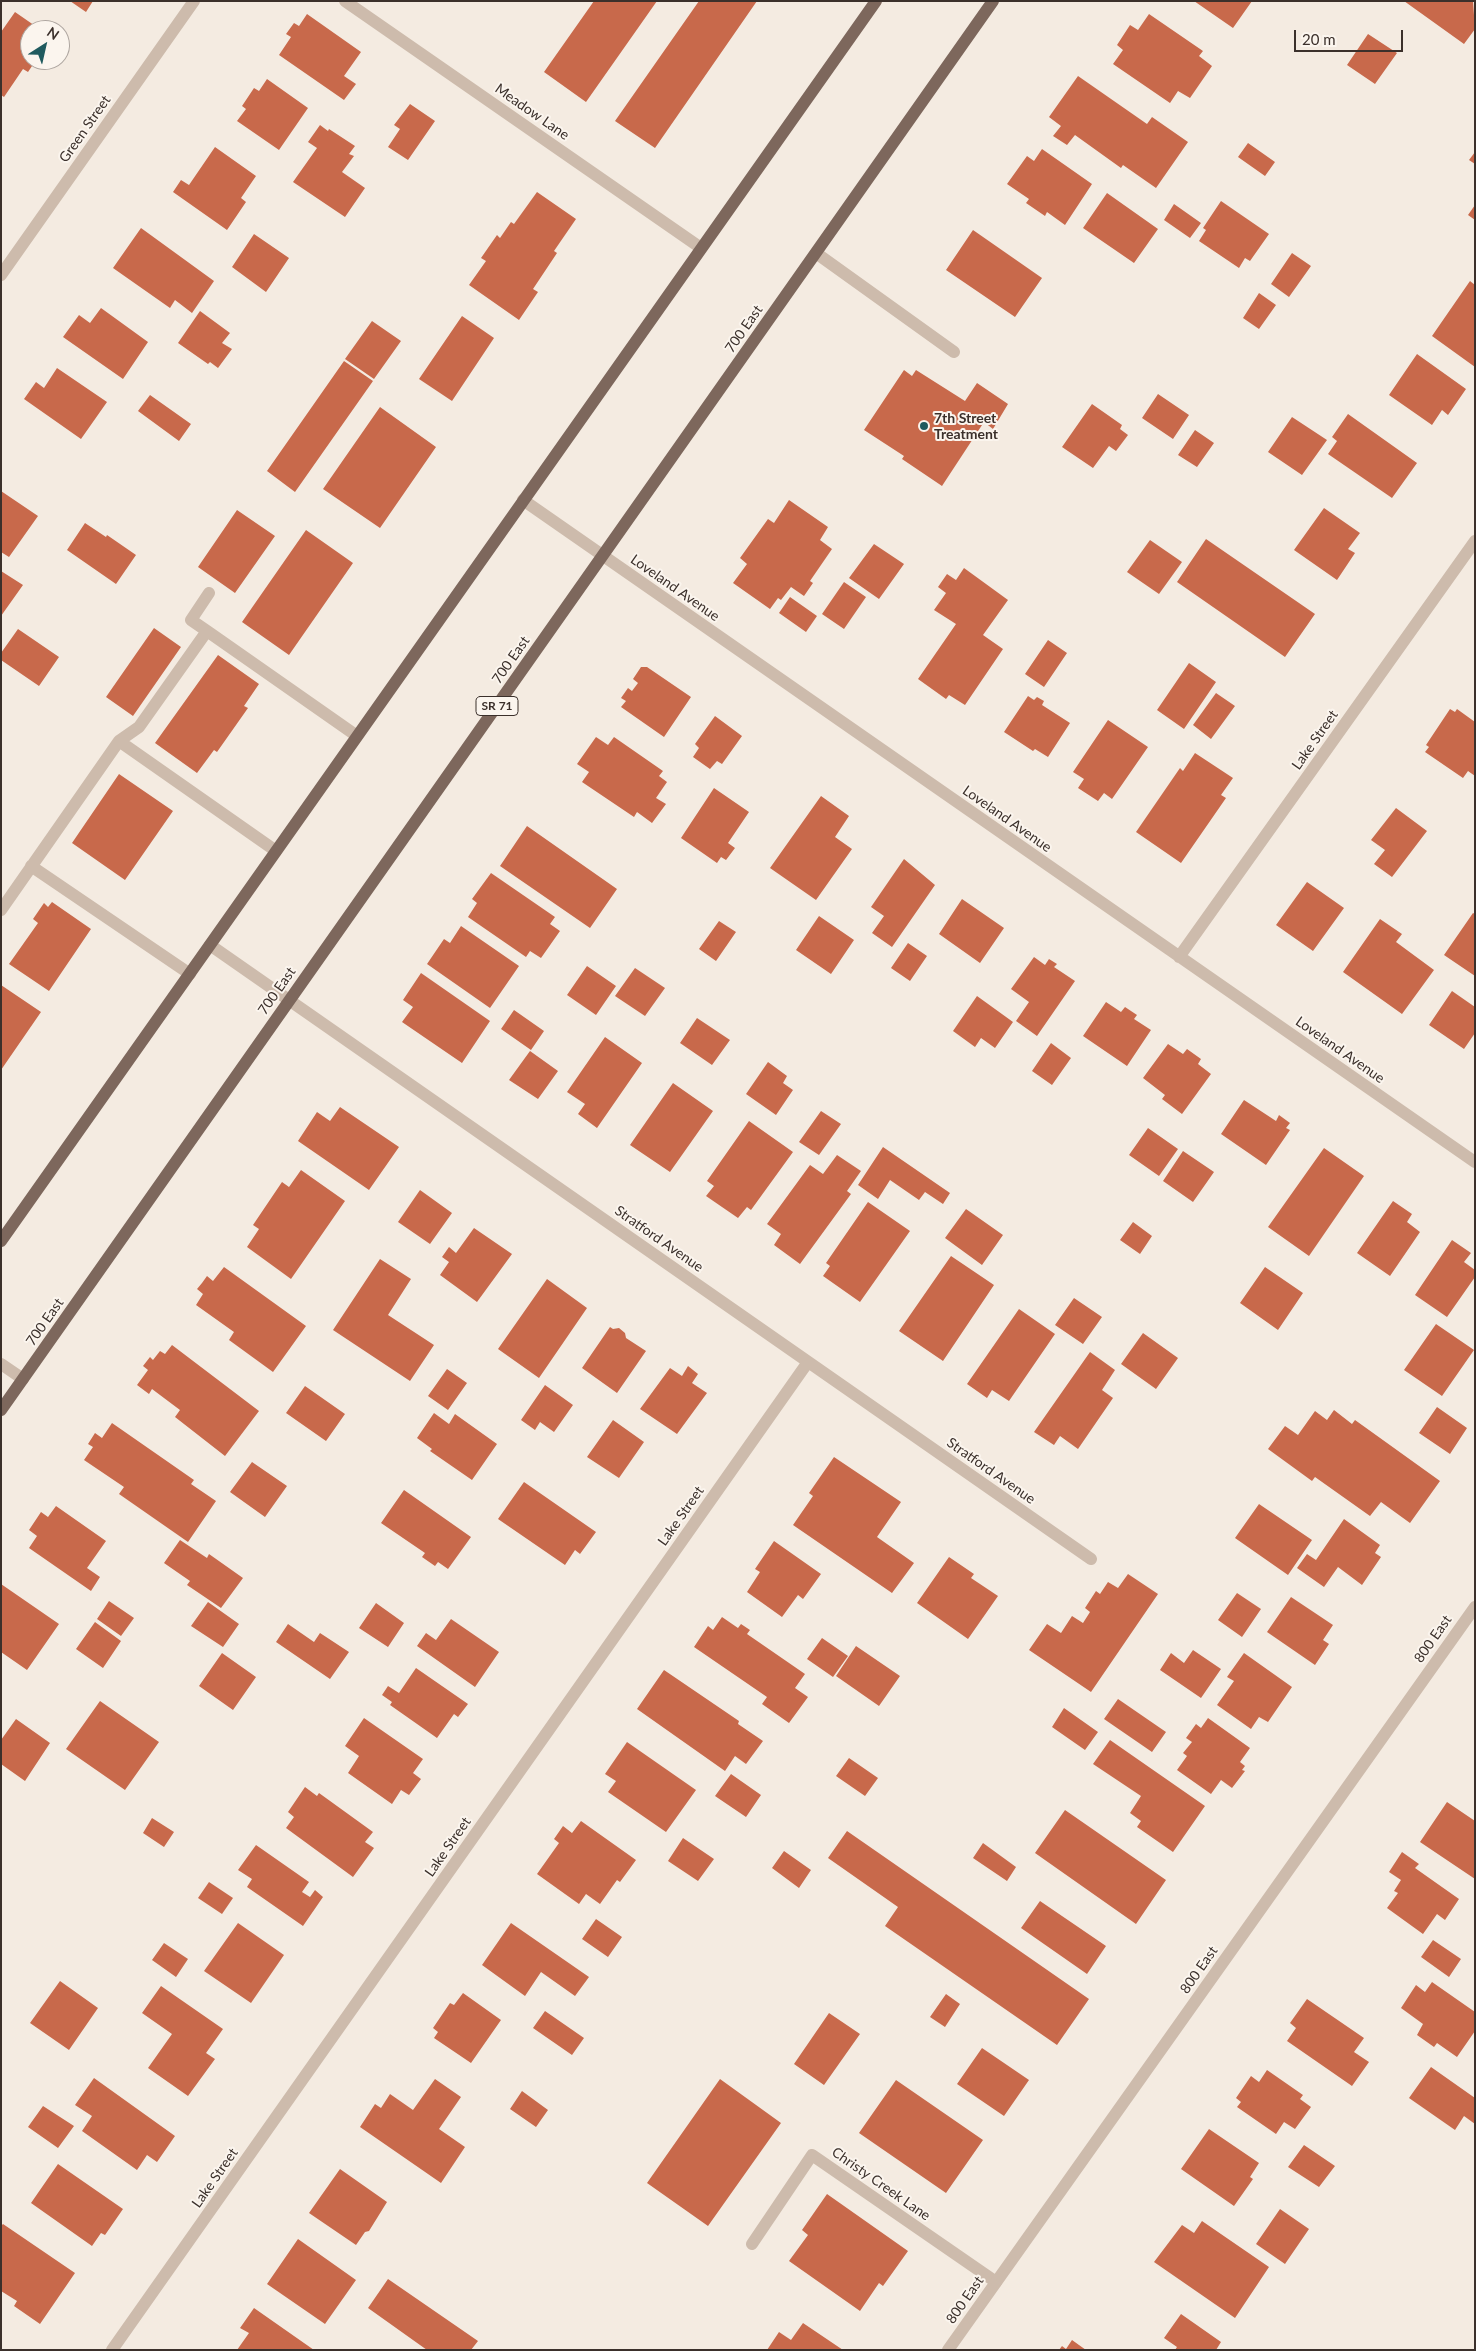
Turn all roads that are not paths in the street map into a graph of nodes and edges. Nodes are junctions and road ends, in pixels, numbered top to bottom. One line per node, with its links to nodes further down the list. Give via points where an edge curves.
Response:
1 (194, 1): 7 (street, Green Street)
2 (345, 1): 5 (street, Meadow Lane)
3 (876, 1): 5 (main road)
4 (993, 1): 6 (main road, 700 East / SR 71)
5 (702, 248): 9 (main road)
6 (816, 253): 8 (street); 11 (main road, 700 East / SR 71)
7 (1, 275)
8 (954, 352)
9 (523, 500): 11 (street, Loveland Avenue); 14 (main road)
10 (1475, 540): 20 (street, Lake Street)
11 (603, 556): 20 (street, Loveland Avenue); 22 (main road, 700 East / SR 71)
12 (208, 593): 13 (street, via 191,620)
13 (207, 631): 14 (street); 15 (street, via 140,727)
14 (357, 736): 16 (main road)
15 (119, 741): 16 (street); 17 (street)
16 (276, 851): 19 (main road)
17 (31, 866): 18 (street); 21 (street)
18 (1, 910)
19 (210, 945): 21 (main road); 22 (street, Stratford Avenue)
20 (1179, 957): 23 (street, Loveland Avenue)
21 (190, 974): 24 (main road)
22 (290, 1000): 25 (street, Stratford Avenue); 27 (main road, 700 East / SR 71)
23 (1475, 1162)
24 (1, 1241)
25 (808, 1362): 29 (street, Stratford Avenue); 33 (street, Lake Street)
26 (1, 1364): 27 (street)
27 (23, 1379): 28 (main road, 700 East / SR 71)
28 (1, 1410)
29 (1091, 1559)
30 (1475, 1607): 32 (street, 800 East)
31 (752, 2244): 32 (street, Christy Creek Lane, via 812,2155)
32 (996, 2282): 34 (street, 800 East)
33 (112, 2350)
34 (948, 2350)

